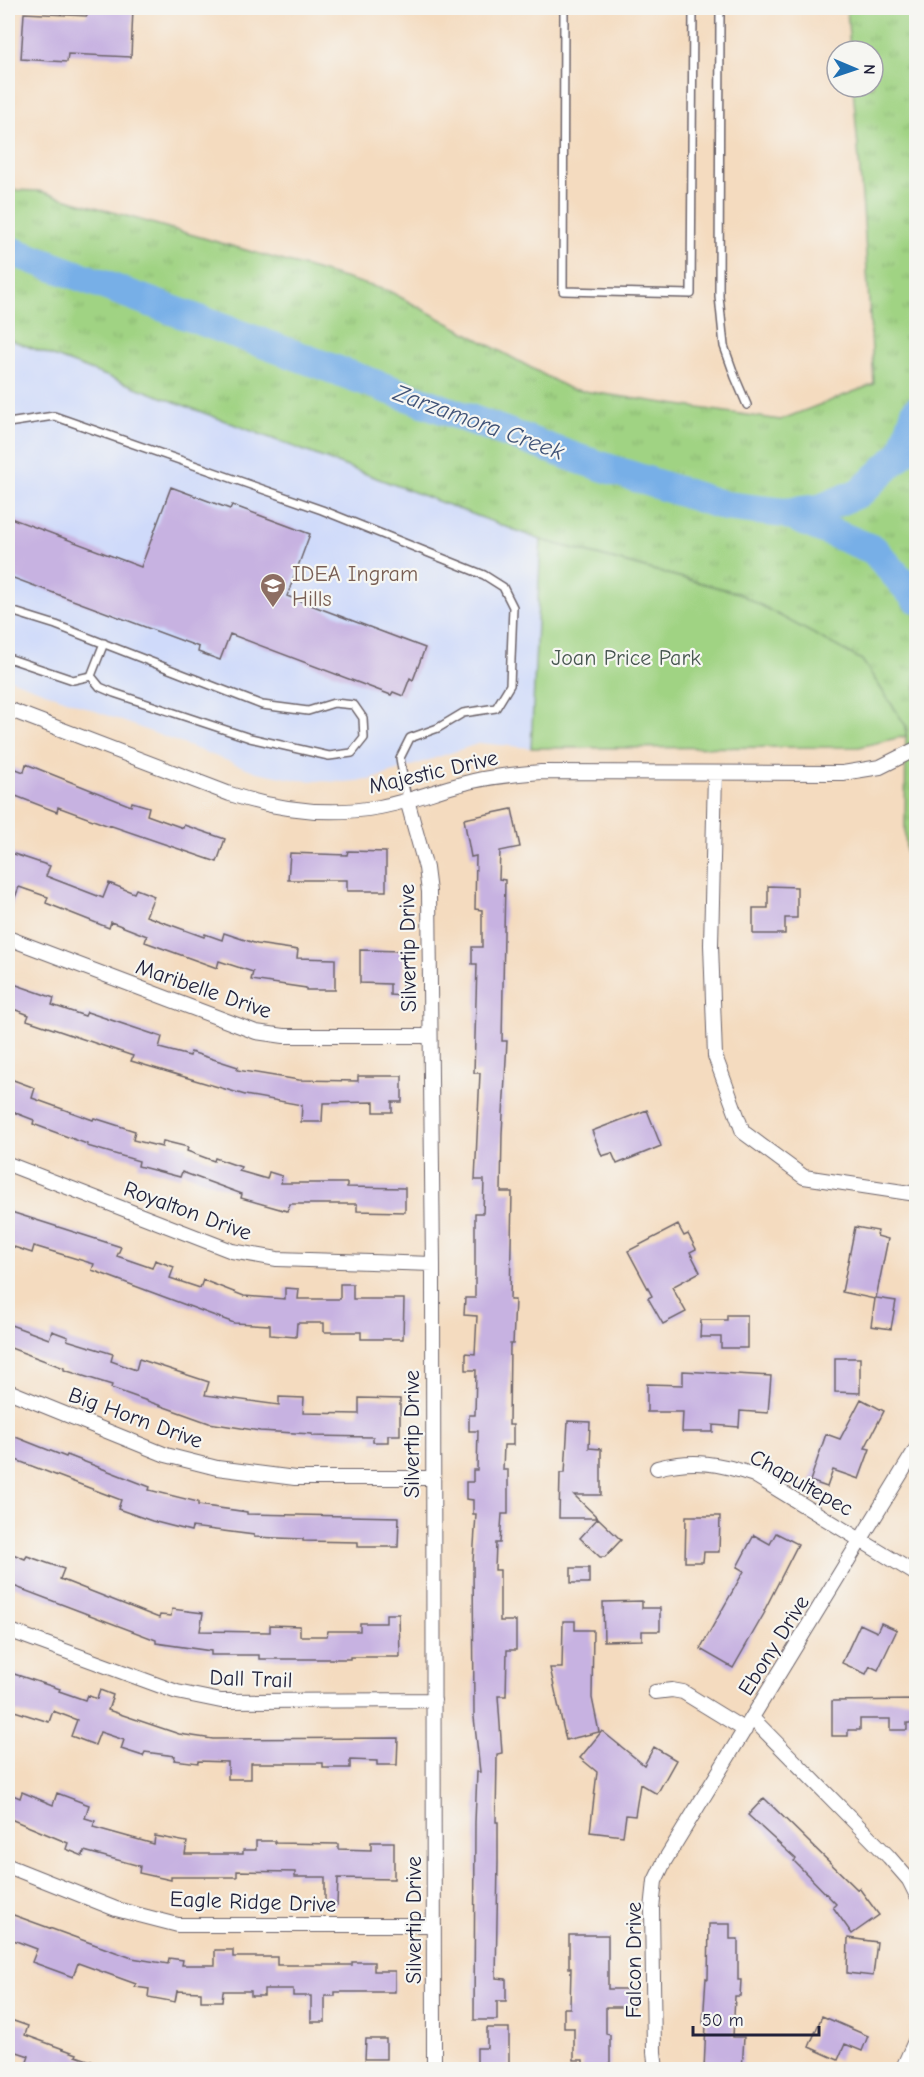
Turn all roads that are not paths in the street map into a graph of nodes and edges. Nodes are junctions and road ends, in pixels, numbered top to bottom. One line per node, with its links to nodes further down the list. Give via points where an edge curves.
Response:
1 (564, 8): 2 (lane, via 563,291 691,294)
2 (693, 8)
3 (720, 8): 4 (lane, via 719,296 724,346)
4 (747, 405)
5 (8, 423): 13 (lane, via 54,416 322,510 503,586 513,607 510,685 496,708 463,713 410,738 400,758)
6 (8, 610): 7 (lane)
7 (104, 644): 9 (lane); 9 (lane, via 262,705 309,711 334,703 354,705 363,718 364,738 352,753 329,756 250,738 114,693 100,687)
8 (8, 658): 9 (lane, via 73,680)
9 (92, 676)
10 (8, 709): 13 (street, Majestic Drive, via 260,804 349,810)
11 (916, 749): 12 (street, Majestic Drive, via 862,771)
12 (716, 773): 13 (street, Majestic Drive, via 506,775); 17 (street, via 711,945 715,1056 743,1132 804,1177)
13 (407, 800): 15 (street, Silvertip Drive, via 429,892)
14 (8, 938): 15 (street, Maribelle Drive, via 255,1032 284,1036)
15 (430, 1036): 18 (street, Silvertip Drive)
16 (8, 1164): 18 (street, Royalton Drive, via 248,1255)
17 (916, 1194)
18 (432, 1264): 22 (street, Silvertip Drive)
19 (8, 1391): 22 (street, Big Horn Drive, via 166,1455 217,1468 295,1478)
20 (916, 1449): 23 (street, Ebony Drive)
21 (657, 1468): 23 (street, Chapultepec, via 699,1462 727,1465 754,1474)
22 (432, 1478): 27 (street, Silvertip Drive)
23 (862, 1541): 24 (street, Chapultepec); 28 (street, Ebony Drive)
24 (916, 1574)
25 (8, 1630): 27 (street, Dall Trail, via 177,1692 221,1701)
26 (655, 1692): 29 (street, via 683,1692)
27 (434, 1700): 32 (street, Silvertip Drive)
28 (752, 1718): 29 (street, Falcon Drive); 31 (street, Ebony Drive, via 889,1857)
29 (745, 1730): 35 (street, Falcon Drive, via 655,1881 652,1909)
30 (8, 1866): 32 (street, Eagle Ridge Drive, via 116,1909 178,1925)
31 (916, 1894)
32 (434, 1925): 34 (street, Silvertip Drive)
33 (916, 2039): 36 (street)
34 (434, 2070)
35 (656, 2070)
36 (902, 2070)

